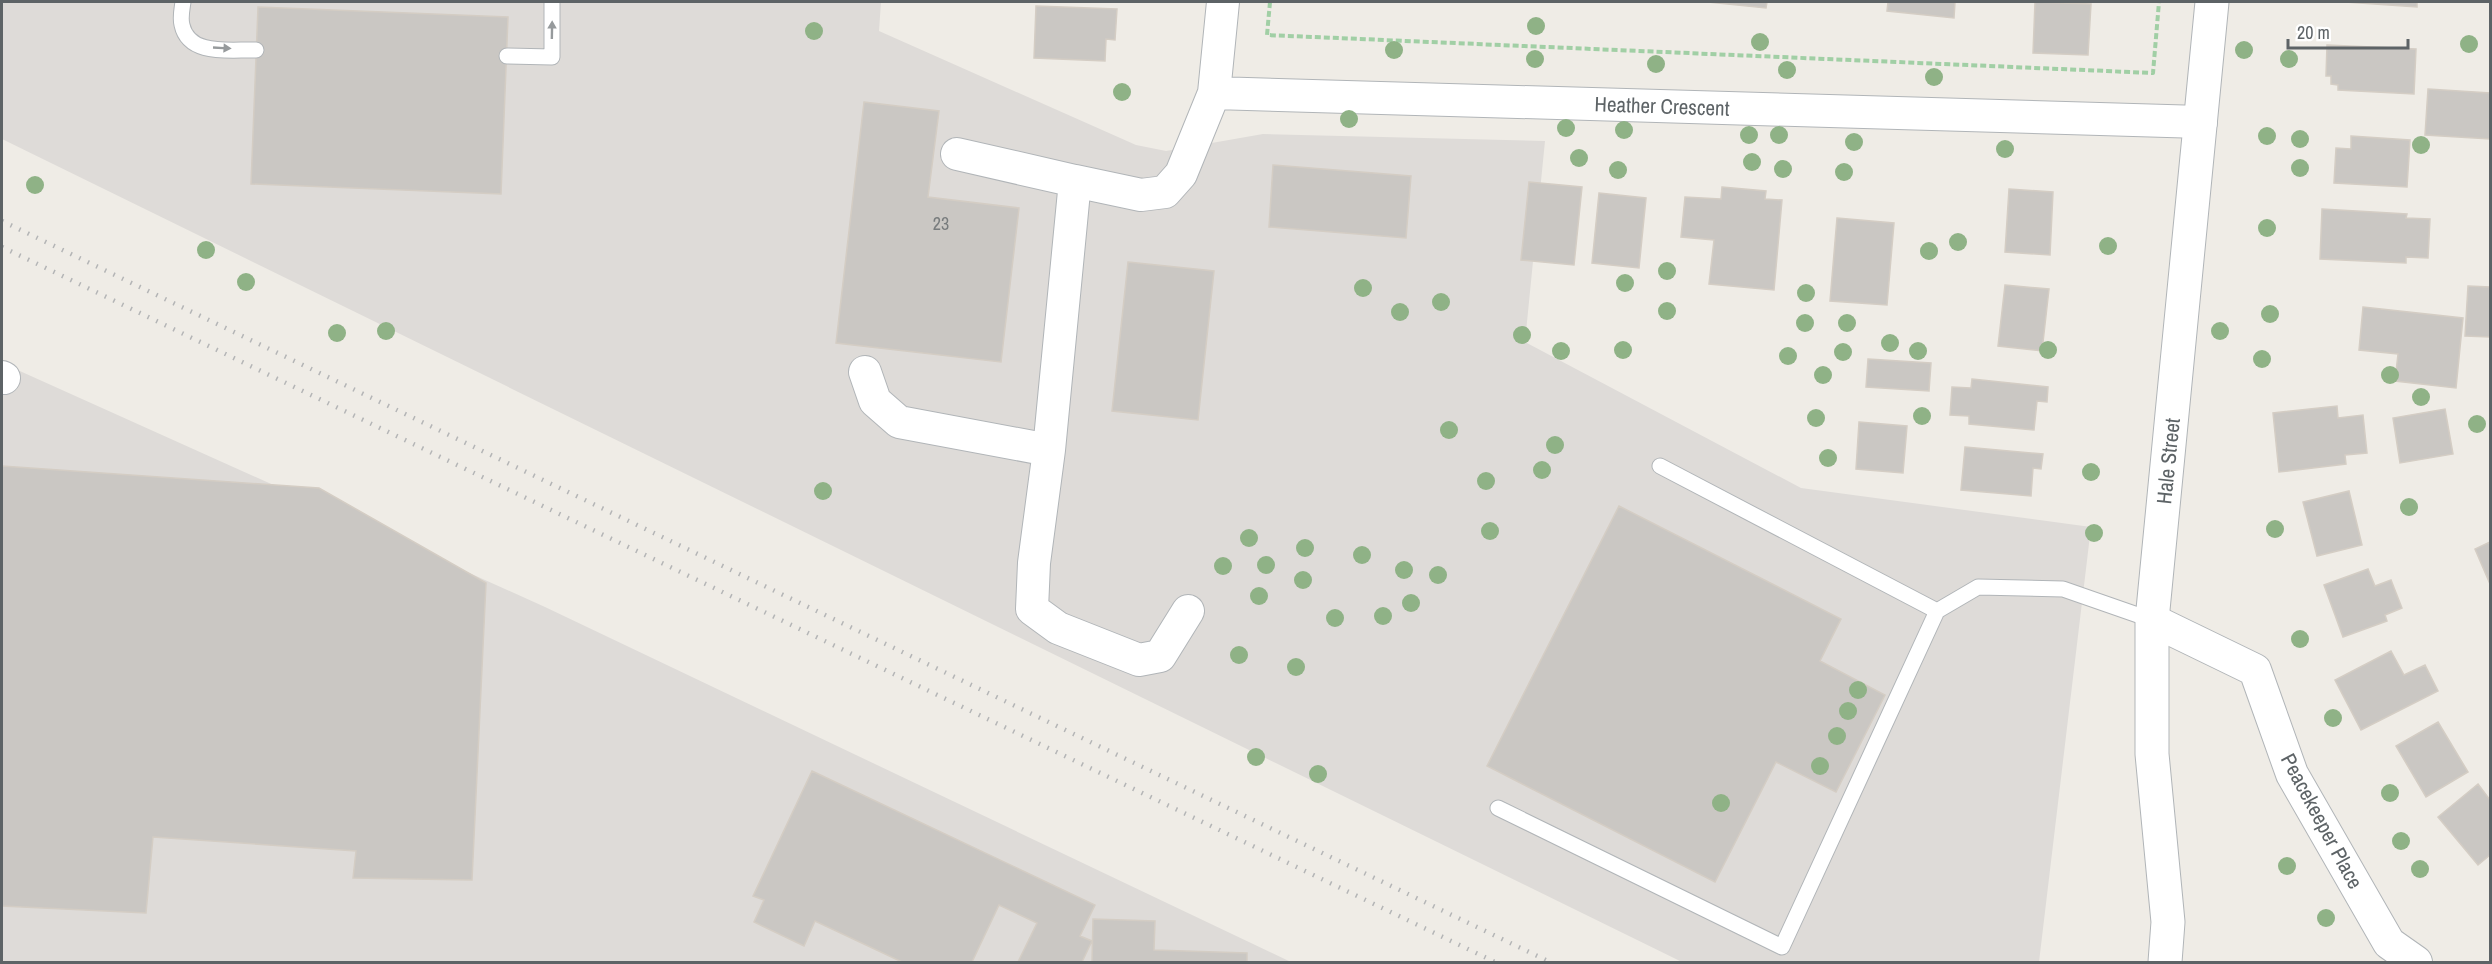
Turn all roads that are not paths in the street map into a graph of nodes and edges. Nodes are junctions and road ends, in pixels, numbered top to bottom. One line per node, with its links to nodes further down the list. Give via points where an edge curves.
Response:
1 (183, 2): 5 (lane, one-way to 5, via 181,24 187,39 200,47)
2 (552, 2): 6 (lane, one-way to 2, via 552,57)
3 (1223, 2): 7 (street)
4 (2212, 2): 8 (street, Hale Street)
5 (256, 50)
6 (507, 56)
7 (1214, 93): 8 (street, Heather Crescent); 10 (street, via 1181,174 1165,192 1141,195)
8 (2201, 122): 16 (street, Hale Street)
9 (957, 154): 10 (street)
10 (1075, 181): 12 (street)
11 (865, 372): 12 (street, via 875,401 899,422)
12 (1049, 450): 14 (street, via 1032,609 1058,628 1139,660 1160,656)
13 (1660, 466): 15 (lane)
14 (1188, 611)
15 (1937, 611): 16 (lane, via 1978,587 2063,589); 17 (lane, via 1782,947)
16 (2152, 620): 18 (street, Hale Street, via 2152,753); 21 (street, Peacekeeper Place, via 2255,670 2292,774 2389,943)
17 (1498, 807)
18 (2168, 922): 19 (street, Hale Street); 20 (street, Hale Street)
19 (2165, 963)
20 (2180, 963)
21 (2416, 963)

